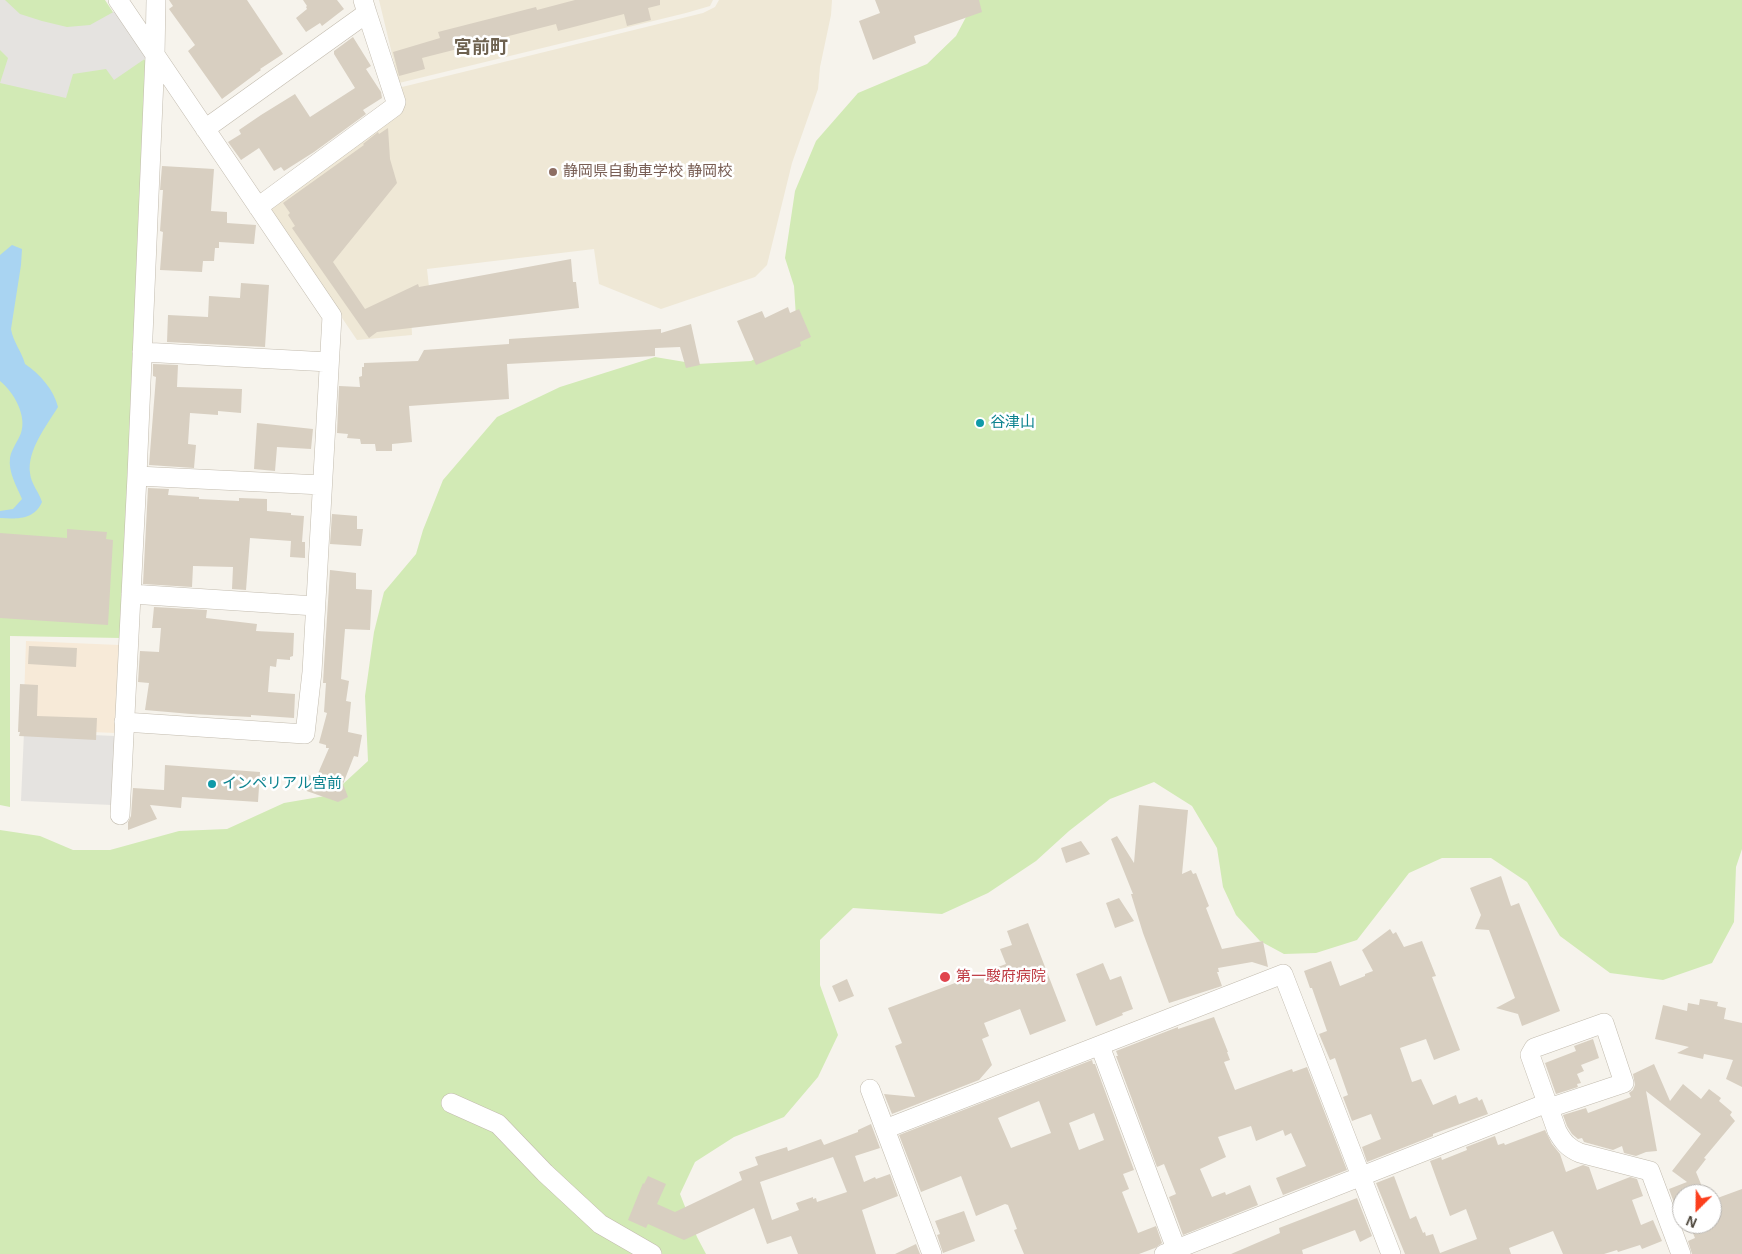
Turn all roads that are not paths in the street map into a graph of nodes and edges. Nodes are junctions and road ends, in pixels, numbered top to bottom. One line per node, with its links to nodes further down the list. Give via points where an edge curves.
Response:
1 (118, 0): 4 (street)
2 (156, 0): 4 (street)
3 (365, 7): 5 (street); 6 (street, via 396,102 394,106)
4 (155, 56): 5 (street); 7 (street)
5 (205, 129): 6 (street)
6 (258, 207): 8 (street, via 332,316)
7 (142, 352): 8 (street); 9 (street)
8 (329, 362): 10 (street)
9 (137, 476): 10 (street); 11 (street)
10 (322, 485): 12 (street)
11 (131, 594): 12 (street); 13 (street)
12 (315, 606): 13 (street, via 312,672 304,734)
13 (124, 722): 14 (street)
14 (120, 816)
15 (1100, 1046): 19 (street); 20 (street, via 1283,974); 21 (street)
16 (870, 1089): 19 (street)
17 (451, 1103): 22 (street, via 498,1124 600,1224)
18 (1548, 1106): 18 (street, via 1530,1055 1534,1048 1604,1023 1624,1083); 20 (street); 25 (street, via 1557,1132 1569,1148 1650,1170)
19 (885, 1129): 23 (street)
20 (1362, 1177): 21 (street); 24 (street)
21 (1173, 1252)
22 (652, 1254)
23 (932, 1254)
24 (1391, 1254)
25 (1682, 1254)

